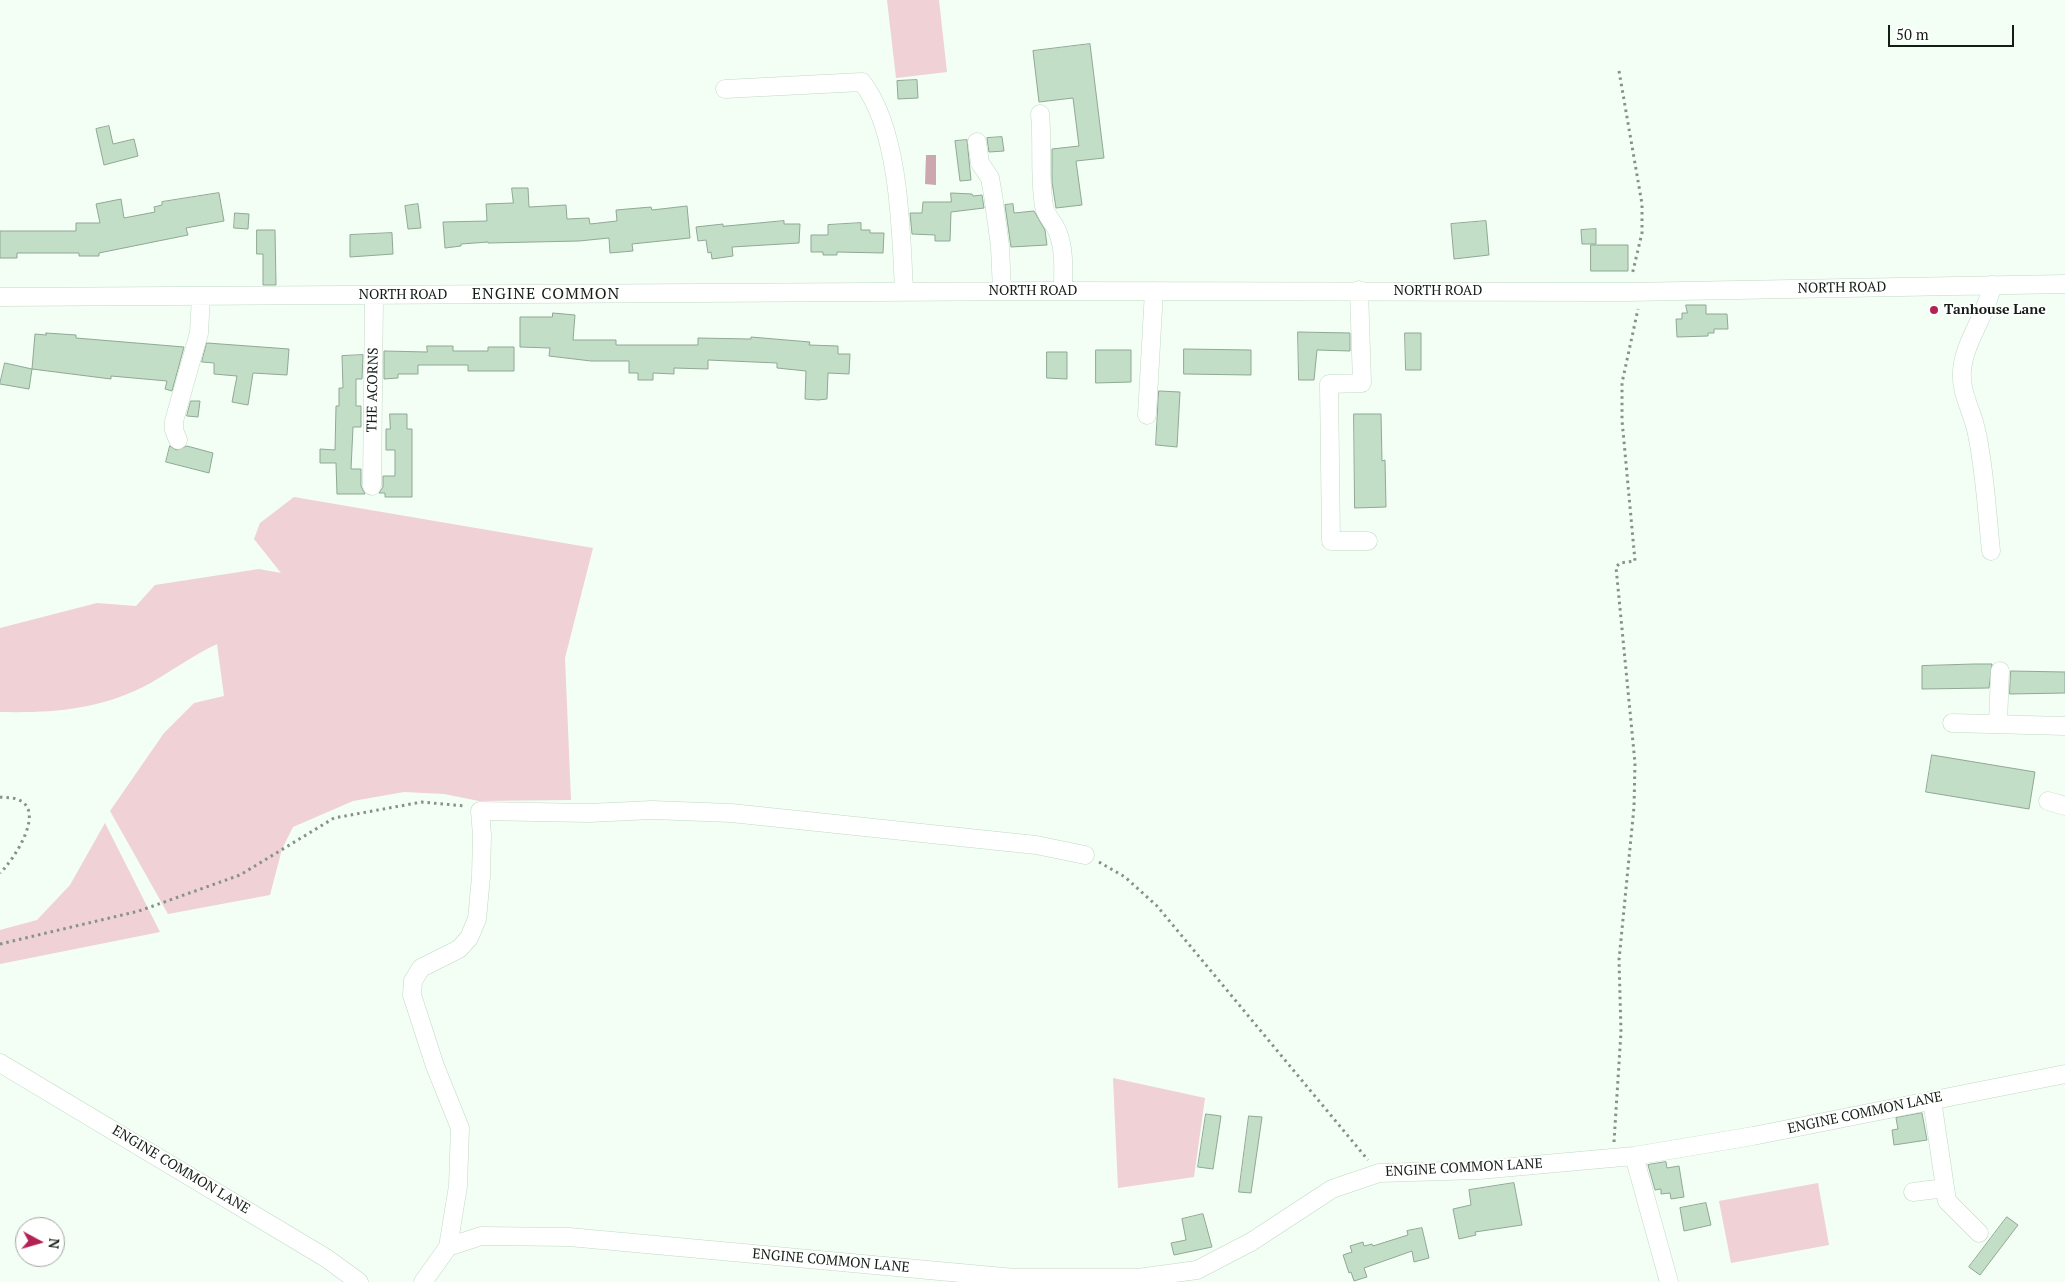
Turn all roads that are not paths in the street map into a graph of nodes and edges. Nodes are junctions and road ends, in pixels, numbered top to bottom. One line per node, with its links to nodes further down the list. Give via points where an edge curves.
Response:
1 (725, 89): 8 (street, via 862,82 873,96 887,135 898,203)
2 (1040, 114): 6 (street, via 1043,138 1041,186 1045,210 1059,235)
3 (977, 142): 9 (street, via 980,163 990,178 994,195)
4 (2065, 284): 5 (street, NORTH ROAD)
5 (1992, 285): 7 (street, NORTH ROAD, via 1628,292); 18 (street, via 1989,302 1966,354 1962,377 1965,399 1978,436)
6 (1063, 290): 9 (street, NORTH ROAD); 10 (street, NORTH ROAD)
7 (1359, 290): 10 (street, NORTH ROAD); 17 (street, via 1362,383 1329,384 1331,541)
8 (904, 291): 9 (street, NORTH ROAD); 11 (street, NORTH ROAD)
9 (1002, 291)
10 (1154, 291): 14 (street)
11 (374, 295): 12 (street, NORTH ROAD); 16 (street, THE ACORNS)
12 (201, 296): 13 (street, NORTH ROAD); 15 (street, via 199,333 174,421)
13 (0, 297)
14 (1147, 415)
15 (178, 440)
16 (372, 486)
17 (1368, 541)
18 (1991, 551)
19 (2000, 671): 20 (street)
20 (1998, 722): 21 (street); 22 (street)
21 (1952, 723)
22 (2065, 726)
23 (2048, 801): 24 (street)
24 (2065, 806)
25 (1086, 855): 33 (street, via 1036,845 731,813 480,810 481,877 477,919 469,938 459,949 421,968 413,981 412,995 460,1128 458,1186)
26 (0, 1063): 34 (street, ENGINE COMMON LANE, via 318,1252)
27 (2065, 1074): 28 (street, ENGINE COMMON LANE)
28 (1932, 1100): 29 (street, ENGINE COMMON LANE); 30 (street)
29 (1634, 1156): 33 (street, ENGINE COMMON LANE, via 1479,1170 1379,1173 1332,1189 1251,1242 1197,1270 1138,1278 1015,1278 569,1237 481,1236); 36 (street)
30 (1945, 1188): 31 (street); 32 (street, via 1947,1201)
31 (1913, 1192)
32 (1979, 1233)
33 (448, 1247): 35 (street)
34 (359, 1282)
35 (423, 1282)
36 (1669, 1282)

